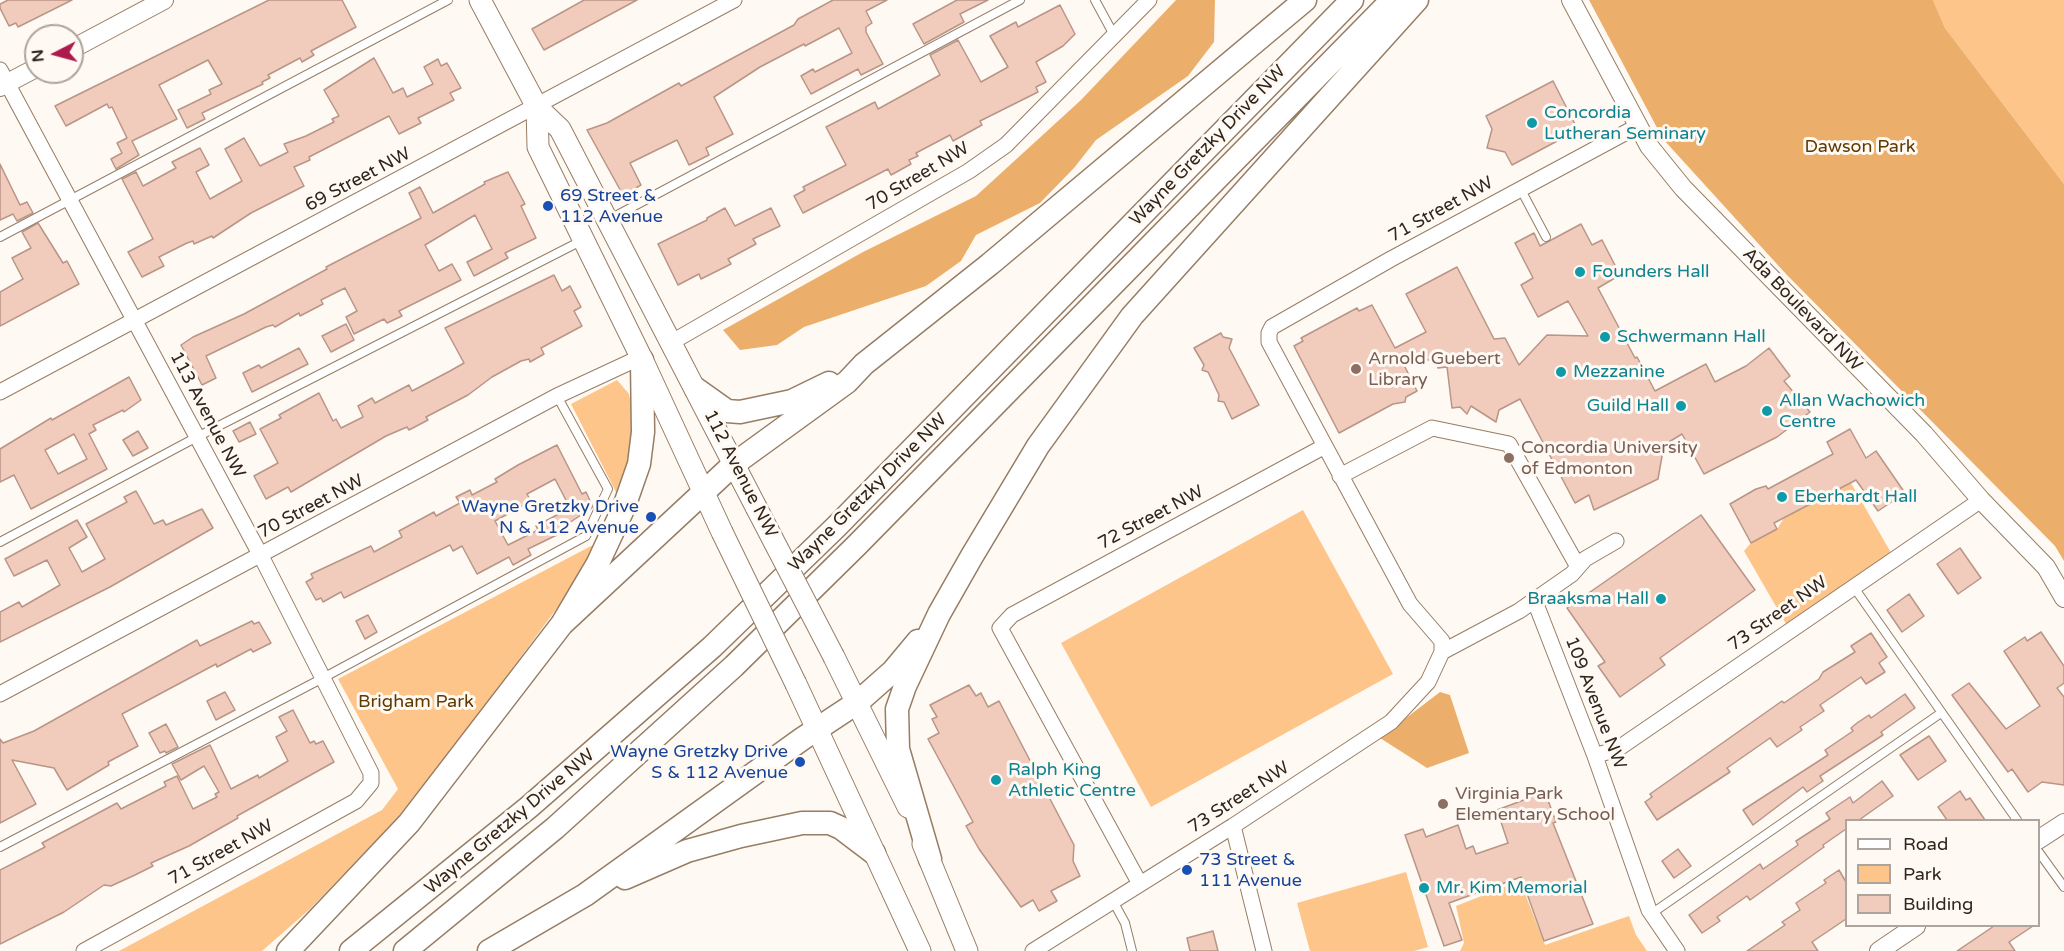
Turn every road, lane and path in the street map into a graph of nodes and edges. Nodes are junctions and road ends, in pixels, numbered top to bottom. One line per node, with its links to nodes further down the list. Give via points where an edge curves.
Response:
1 (164, 0): 14 (street)
2 (448, 0): 20 (lane)
3 (480, 0): 17 (main road, 112 Avenue NW)
4 (734, 0): 17 (street, 69 Street NW)
5 (1020, 0): 21 (lane)
6 (1095, 0): 13 (lane)
7 (1149, 0): 13 (street, 70 Street NW)
8 (1305, 0): 28 (main road, via 997,259)
9 (1352, 0): 71 (main road, Wayne Gretzky Drive NW, via 837,526 712,647 529,807)
10 (1392, 0): 72 (main road, Wayne Gretzky Drive NW, via 734,666 555,828)
11 (1417, 0): 45 (main road, via 1132,316 1038,446)
12 (1571, 0): 18 (street, Ada Boulevard NW)
13 (1114, 35): 26 (street, 70 Street NW, via 1006,146)
14 (84, 43)
15 (24, 72): 16 (street)
16 (2, 80): 20 (street, 113 Avenue NW)
17 (537, 107): 21 (main road, 112 Avenue NW, via 560,129); 24 (main road, 112 Avenue NW, via 538,147); 25 (street, 69 Street NW)
18 (1636, 127): 19 (street, 71 Street NW); 37 (street, Ada Boulevard NW, via 1683,188 1924,434)
19 (1520, 188): 23 (lane); 33 (street, 71 Street NW, via 1272,327 1269,342)
20 (69, 200): 22 (lane); 25 (street, 113 Avenue NW)
21 (608, 220): 26 (main road, 112 Avenue NW)
22 (0, 237)
23 (1546, 237)
24 (583, 240): 27 (main road, 112 Avenue NW); 32 (lane)
25 (134, 321): 30 (street, 69 Street NW); 32 (street, 113 Avenue NW)
26 (672, 342): 29 (main road, 112 Avenue NW)
27 (641, 358): 31 (street, 70 Street NW); 36 (main road, 112 Avenue NW); 46 (main road, via 644,423 639,464 598,563)
28 (864, 364): 29 (main road, via 792,401 749,411 727,411); 34 (main road, via 847,382)
29 (696, 389): 34 (main road, 112 Avenue NW)
30 (0, 392)
31 (557, 396): 40 (street, 70 Street NW); 48 (lane, via 608,489 586,536)
32 (197, 437): 39 (lane); 40 (street, 113 Avenue NW)
33 (1325, 446): 35 (street); 63 (street, 72 Street NW, via 1012,615 1000,628)
34 (734, 464): 36 (main road); 50 (main road, 112 Avenue NW, bridge)
35 (1340, 476): 41 (street, via 1432,428 1509,444); 47 (street, via 1410,604 1442,640)
36 (703, 492): 46 (main road); 52 (main road, 112 Avenue NW, bridge)
37 (1982, 500): 42 (street, 73 Street NW); 43 (street, Ada Boulevard NW, via 2046,567)
38 (1617, 541): 41 (street)
39 (0, 542)
40 (261, 556): 48 (street, 113 Avenue NW); 49 (street, 70 Street NW)
41 (1577, 565): 44 (street, via 1572,574)
42 (1853, 586): 51 (lane); 53 (street, 73 Street NW, via 1619,748)
43 (2064, 598)
44 (1534, 599): 47 (street); 53 (street, 109 Avenue NW)
45 (939, 614): 50 (main road, via 893,671); 62 (main road, via 905,686 897,709 896,730)
46 (562, 624): 70 (main road, via 408,823)
47 (1442, 652): 57 (street, 73 Street NW, via 1428,682 1391,722)
48 (323, 678): 54 (street, 113 Avenue NW, via 371,773); 59 (lane)
49 (0, 694)
50 (858, 702): 52 (main road); 62 (main road, 112 Avenue NW)
51 (1941, 713): 55 (lane); 67 (lane)
52 (818, 729): 60 (main road, 112 Avenue NW); 65 (main road)
53 (1595, 756): 67 (street, 109 Avenue NW)
54 (371, 783): 69 (street, 71 Street NW, via 356,801)
55 (2016, 819)
56 (2064, 823): 58 (street)
57 (1233, 826): 63 (street, 73 Street NW); 78 (street)
58 (2040, 839)
59 (0, 847)
60 (874, 853): 65 (main road, via 830,823 802,823 687,851); 74 (main road, 112 Avenue NW)
61 (2040, 854): 64 (lane)
62 (930, 859): 75 (main road, 112 Avenue NW)
63 (1140, 884): 66 (street, 73 Street NW)
64 (2064, 886)
65 (585, 895): 73 (main road)
66 (1113, 901): 76 (street, 73 Street NW); 77 (lane, via 1125,922)
67 (1651, 914): 79 (street, 109 Avenue NW)
68 (1915, 927): 80 (street)
69 (84, 951)
70 (288, 951)
71 (351, 951)
72 (405, 951)
73 (489, 951)
74 (920, 951)
75 (967, 951)
76 (1033, 951)
77 (1132, 951)
78 (1264, 951)
79 (1677, 951)
80 (1879, 951)

